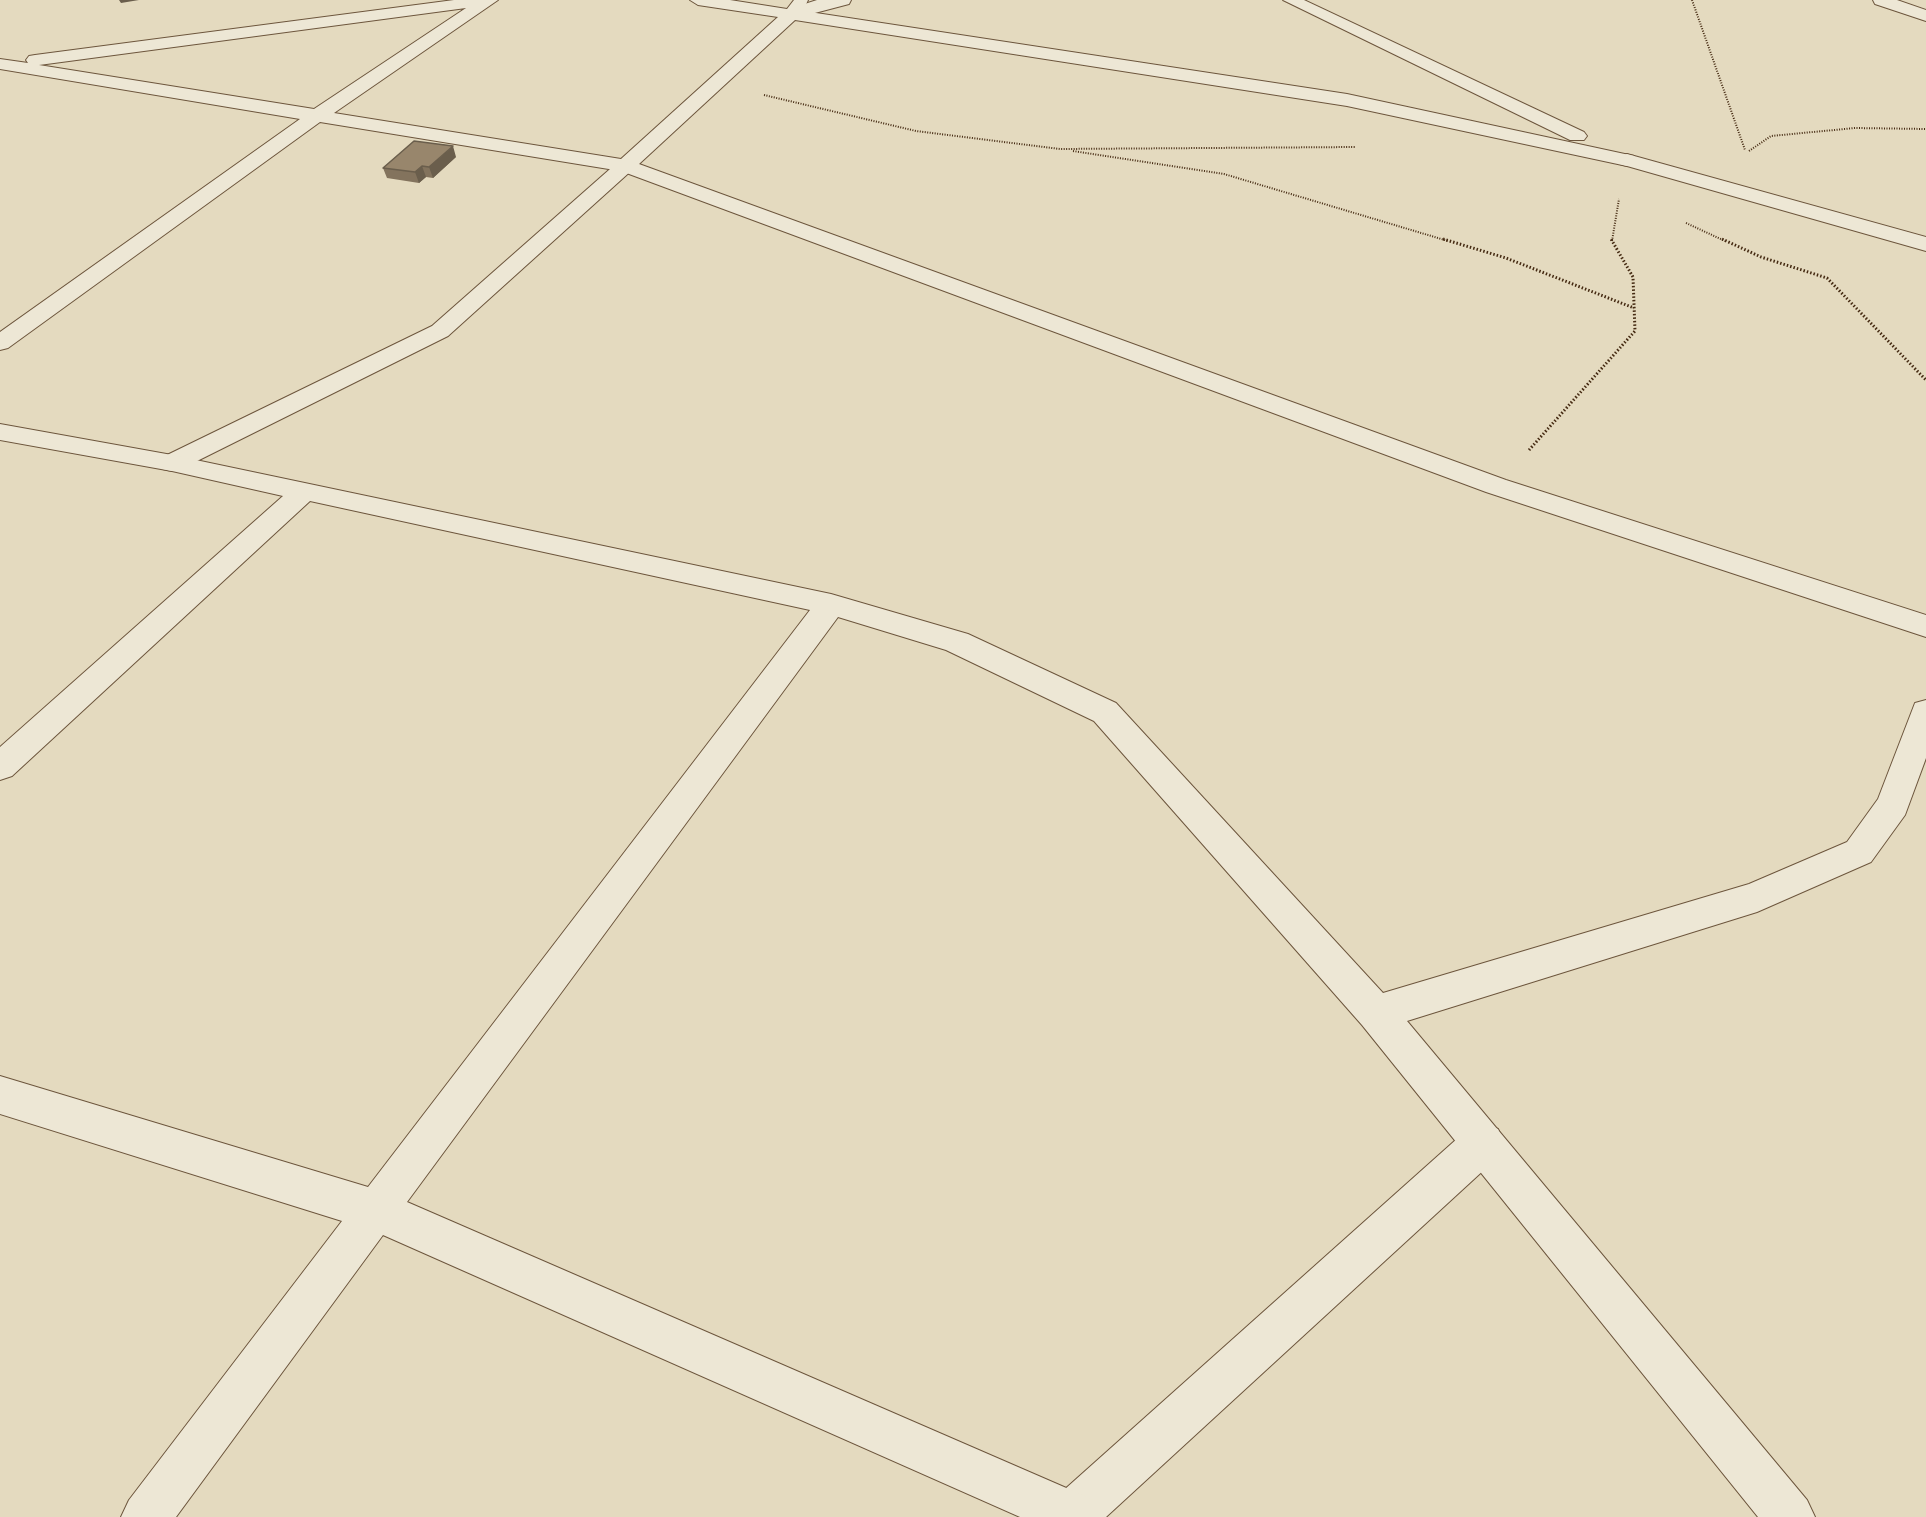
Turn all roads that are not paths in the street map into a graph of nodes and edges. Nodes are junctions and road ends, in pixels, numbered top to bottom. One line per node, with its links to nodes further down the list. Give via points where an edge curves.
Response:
1 (489, 0): 8 (street); 9 (street)
2 (698, 0): 6 (street)
3 (843, 0): 6 (street)
4 (1291, 0): 10 (street)
5 (1881, 0): 7 (street)
6 (798, 7): 10 (street, via 1347,100); 11 (street)
7 (1926, 16)
8 (2, 64): 9 (street)
9 (315, 117): 11 (street); 13 (street)
10 (1627, 160): 12 (street)
11 (625, 166): 15 (street, via 440,331); 18 (street, via 1496,486)
12 (1926, 244)
13 (0, 343)
14 (0, 432): 15 (street)
15 (172, 463): 16 (street)
16 (304, 492): 17 (street); 20 (street)
17 (831, 604): 21 (street, via 957,642 1105,712); 24 (street)
18 (1926, 626)
19 (1926, 712): 21 (street, via 1893,805 1859,852 1757,897)
20 (0, 767)
21 (1376, 1013): 23 (street)
22 (0, 1095): 24 (street)
23 (1483, 1143): 25 (street); 27 (street)
24 (375, 1210): 25 (street); 26 (street)
25 (1073, 1516)
26 (146, 1517)
27 (1790, 1517)

